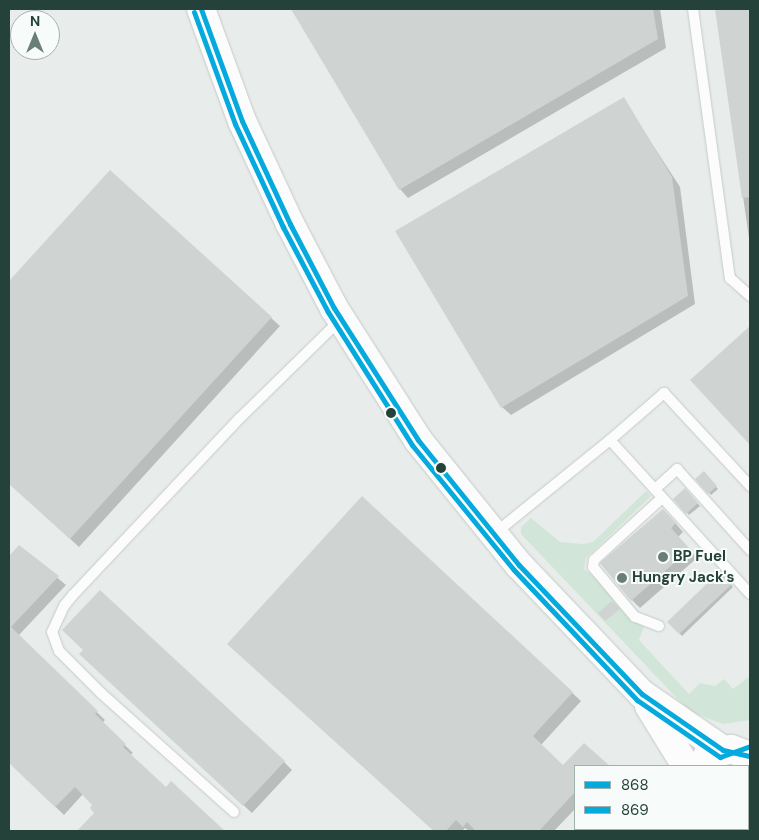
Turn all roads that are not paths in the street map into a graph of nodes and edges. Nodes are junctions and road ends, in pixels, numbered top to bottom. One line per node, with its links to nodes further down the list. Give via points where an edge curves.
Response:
1 (201, 9): 4 (street, via 242,121 290,224)
2 (692, 9): 3 (lane, via 730,278)
3 (750, 296)
4 (341, 319): 9 (street, via 418,440); 17 (lane, via 245,412 73,595 61,610 52,632 59,651 101,693)
5 (610, 440): 6 (lane, via 664,393); 7 (lane); 9 (lane)
6 (750, 486)
7 (654, 489): 8 (lane); 10 (lane, via 677,469)
8 (662, 498): 11 (lane); 12 (lane, via 594,560 592,566 635,618)
9 (493, 534): 13 (street)
10 (750, 550)
11 (750, 594)
12 (659, 626)
13 (642, 694): 14 (street); 15 (street)
14 (739, 748): 16 (street, via 709,755)
15 (685, 765)
16 (699, 765)
17 (234, 812)

